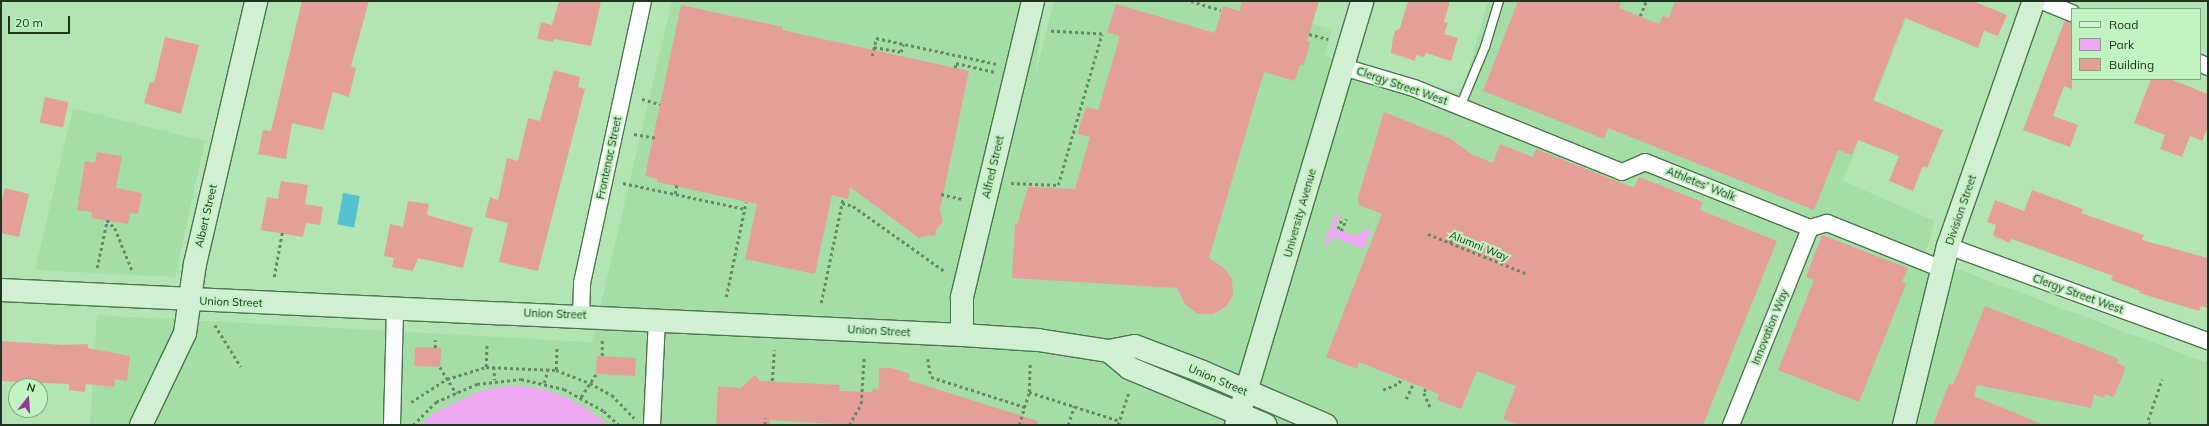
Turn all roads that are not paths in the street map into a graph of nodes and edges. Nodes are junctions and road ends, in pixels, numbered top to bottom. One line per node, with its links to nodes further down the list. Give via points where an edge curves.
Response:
1 (256, 1): 15 (main road, Albert Street, via 195,264)
2 (644, 1): 17 (street, Frontenac Street, via 582,283)
3 (1032, 1): 19 (main road, Alfred Street, via 961,302)
4 (1362, 1): 9 (main road, University Avenue)
5 (1499, 1): 10 (lane, via 1485,47)
6 (2034, 1): 12 (main road, Division Street)
7 (2042, 1): 8 (street)
8 (2071, 13)
9 (1343, 66): 10 (street, Clergy Street West, via 1414,88); 22 (main road, University Avenue)
10 (1460, 107): 11 (street, Athletes’ Walk, via 1622,172 1645,162)
11 (1810, 228): 13 (street, via 1827,223); 29 (street, Innovation Way)
12 (1948, 246): 13 (main road, Division Street); 20 (street, Clergy Street West)
13 (1942, 269): 30 (main road, Division Street)
14 (1, 290): 15 (main road, Union Street)
15 (190, 300): 16 (main road, Union Street); 24 (main road, Albert Street, via 181,344)
16 (395, 309): 17 (main road, Union Street); 25 (street)
17 (581, 315): 18 (main road, Union Street)
18 (657, 319): 19 (main road, Union Street); 26 (street)
19 (962, 335): 21 (main road, Union Street, via 1038,340)
20 (2208, 341)
21 (1108, 351): 22 (main road, Union Street, via 1135,346); 23 (main road, Union Street, via 1130,368)
22 (1247, 392): 23 (main road, University Avenue); 28 (main road, Union Street)
23 (1238, 419): 27 (main road, Union Street)
24 (141, 425)
25 (392, 425)
26 (652, 425)
27 (1266, 425)
28 (1326, 425)
29 (1731, 425)
30 (1904, 425)

